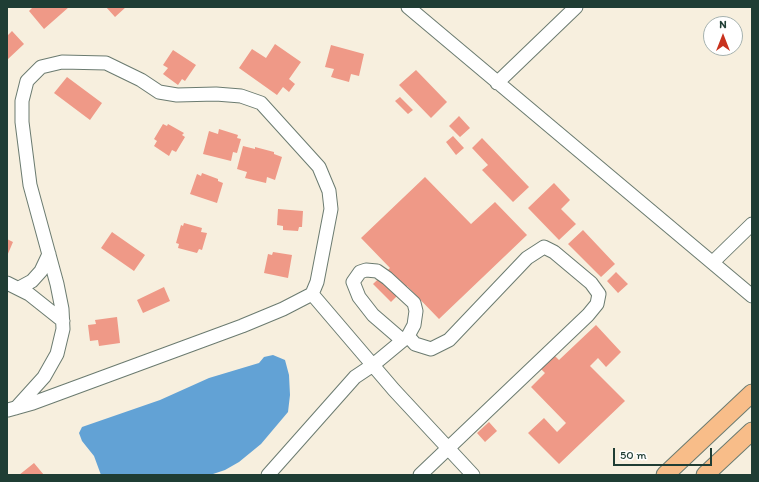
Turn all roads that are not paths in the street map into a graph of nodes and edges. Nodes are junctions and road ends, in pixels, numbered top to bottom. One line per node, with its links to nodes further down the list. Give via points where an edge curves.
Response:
1 (408, 7): 3 (street)
2 (576, 7): 3 (street)
3 (497, 83): 6 (street)
4 (752, 224): 6 (street)
5 (49, 254): 7 (street, via 41,271 32,281); 8 (street, via 38,219 28,171 22,122 22,101 27,81 41,67 62,62 106,64 141,80 159,92 177,95 241,96 261,103 288,132 318,166 329,191 331,209 317,282); 10 (street)
6 (713, 262): 9 (street)
7 (13, 285): 10 (street)
8 (312, 294): 12 (street); 14 (street, via 242,326)
9 (752, 296)
10 (63, 322): 14 (street, via 57,354 44,377)
11 (405, 338): 11 (street, via 414,325 414,303 377,271 360,272 353,282 359,297 372,315); 12 (street); 16 (street, via 431,349 449,340 527,258 544,247 554,252 591,283 599,294 597,304 588,315)
12 (373, 365): 16 (street); 17 (street, via 355,377)
13 (752, 393): 20 (main road)
14 (11, 409)
15 (752, 431): 21 (main road)
16 (447, 448): 18 (street); 19 (street)
17 (268, 475)
18 (420, 475)
19 (473, 475)
20 (665, 475)
21 (705, 475)

